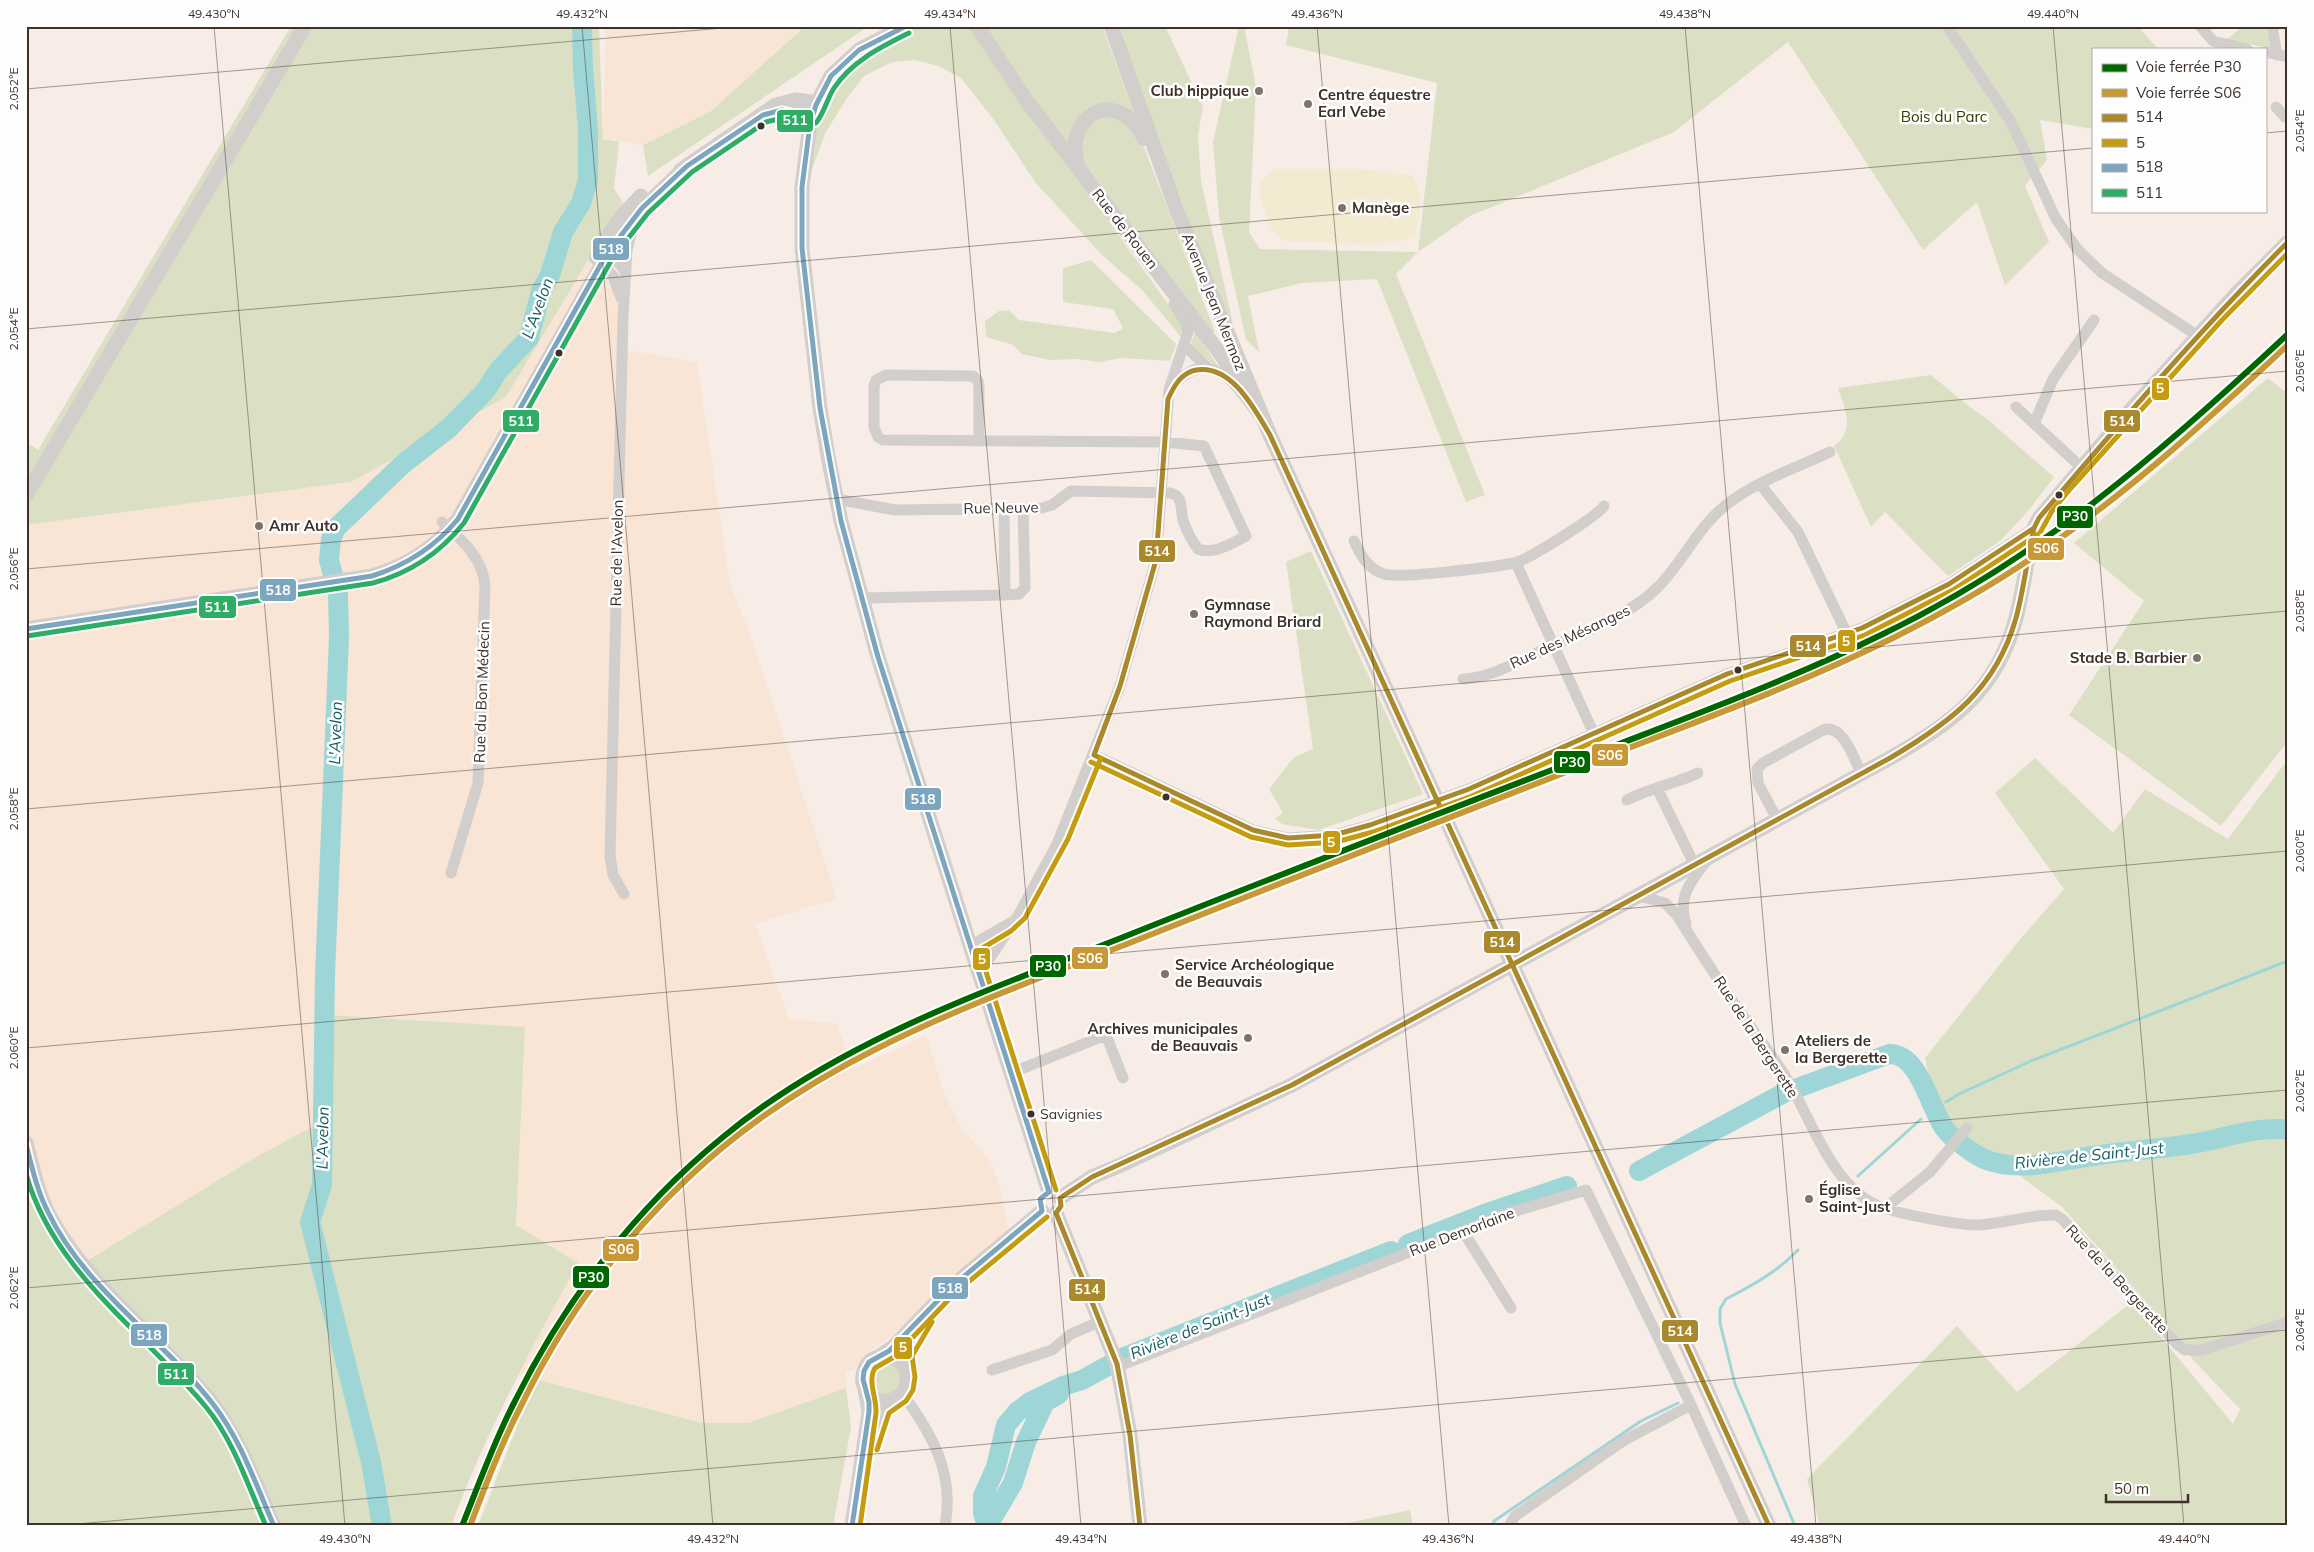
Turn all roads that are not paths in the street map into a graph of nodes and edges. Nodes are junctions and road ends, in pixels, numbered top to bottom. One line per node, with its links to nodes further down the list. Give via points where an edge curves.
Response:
1 (305, 26): 40 (street)
2 (880, 26): 12 (street, via 848,52)
3 (906, 26): 12 (street, via 859,50)
4 (976, 26): 17 (street, Rue de Rouen, via 1010,79)
5 (1111, 26): 18 (street, Avenue Jean Mermoz)
6 (1947, 26): 26 (street, via 2011,122 2056,219 2078,250 2102,273)
7 (2200, 26): 9 (street, via 2213,41)
8 (2272, 26): 11 (street)
9 (2243, 48)
10 (2266, 52): 11 (street)
11 (2283, 56)
12 (832, 76): 14 (street)
13 (2276, 107): 15 (street, via 2285,117)
14 (814, 110): 16 (street, via 782,110 763,115); 41 (street, via 802,187 802,248 823,432)
15 (2288, 115)
16 (688, 166): 19 (street); 21 (street, via 648,190 632,205 616,224)
17 (1078, 170): 18 (street, via 1074,147 1078,129 1091,115 1111,111 1127,115 1136,124); 22 (street, Rue de Rouen)
18 (1164, 177): 33 (street, Avenue Jean Mermoz)
19 (640, 211): 21 (street); 23 (street, Rue de l'Avelon, via 628,244)
20 (2288, 242): 26 (street)
21 (600, 260): 23 (street, via 619,263); 24 (street, via 617,283); 45 (street)
22 (1158, 271): 27 (street, via 1187,326); 31 (street, Rue de Rouen, via 1222,356)
23 (626, 274): 24 (street, Rue de l'Avelon)
24 (622, 317): 65 (street, Rue de l'Avelon, via 610,856 613,875)
25 (2094, 320): 32 (street, via 2053,379)
26 (2198, 336): 37 (street)
27 (1184, 345): 28 (street); 29 (street, via 1170,383)
28 (1208, 368): 29 (street, via 1185,375 1175,384); 31 (street, via 1227,378)
29 (1168, 399): 35 (street)
30 (2016, 407): 32 (street)
31 (1259, 415): 33 (street, Rue de Rouen)
32 (2034, 424): 37 (street)
33 (1270, 435): 96 (street, Avenue Jean Mermoz)
34 (979, 441): 34 (street, via 979,387 973,376 886,375 876,380 874,427 880,439); 35 (street)
35 (1164, 442): 39 (street); 39 (street, via 1206,447 1246,536 1222,548 1198,549 1182,519 1182,507 1177,496)
36 (1830, 452): 38 (street, Rue des Mésanges)
37 (2082, 467): 46 (street, via 2045,509)
38 (1760, 484): 52 (street, via 1798,532); 53 (street, Rue des Mésanges, via 1716,514 1668,577 1644,600 1622,614)
39 (1162, 492): 44 (street, Rue Neuve, via 1071,491 1048,507); 56 (street, via 1153,571 1120,686)
40 (26, 495)
41 (836, 499): 43 (street, Rue Neuve, via 895,510); 50 (street)
42 (1604, 506): 48 (street, via 1592,518)
43 (1004, 508): 44 (street, Rue Neuve); 49 (street)
44 (1023, 508): 49 (street, via 1025,588 1019,594)
45 (446, 526): 51 (street, via 388,564 346,578); 64 (street, Rue du Bon Médecin, via 479,562 486,594 478,783)
46 (2034, 528): 52 (street, via 1943,587); 58 (street, via 2016,617 1988,680 1964,708 1937,730)
47 (1354, 541): 48 (street, via 1370,566 1391,576)
48 (1516, 563): 53 (street)
49 (1005, 595): 50 (street)
50 (862, 598): 69 (street)
51 (26, 629)
52 (1847, 634): 55 (street, via 1727,674)
53 (1553, 646): 54 (street, Rue des Mésanges, via 1483,677); 55 (street)
54 (1463, 679)
55 (1594, 734): 56 (street, via 1420,807 1352,831 1310,838 1278,836 1243,826)
56 (1094, 756): 67 (street, via 1057,844)
57 (1698, 773): 59 (street)
58 (1861, 773): 61 (street); 61 (street, via 1839,733 1832,728 1823,730 1756,769 1756,777)
59 (1657, 788): 60 (street); 63 (street)
60 (1627, 800)
61 (1777, 819): 62 (street)
62 (1712, 854): 63 (street); 68 (street, Rue de la Bergerette, via 1691,881 1683,898 1683,912)
63 (1694, 864): 66 (street)
64 (451, 873)
65 (624, 894)
66 (1639, 896): 68 (street, Rue de la Bergerette, via 1658,900 1671,908); 75 (street, via 1282,1091 1092,1177)
67 (1015, 919): 69 (street); 70 (street, via 988,961)
68 (1692, 940): 76 (street, Rue de la Bergerette, via 1789,1082 1818,1140 1844,1178 1864,1198)
69 (970, 946): 70 (street)
70 (977, 968): 71 (street)
71 (1011, 1073): 72 (street, via 1106,1035); 75 (street)
72 (1123, 1078)
73 (1961, 1136): 76 (street, via 1930,1172)
74 (26, 1143): 90 (street, via 42,1197 58,1230 92,1274 217,1410 241,1448)
75 (1052, 1203): 78 (street); 80 (street)
76 (1885, 1208): 81 (street, Rue de la Bergerette, via 1977,1225 2056,1215 2186,1350 2202,1350)
77 (1463, 1231): 79 (street); 83 (street, Rue Demorlaine, via 1187,1340); 88 (street, Rue Demorlaine, via 1520,1209 1586,1190)
78 (934, 1304): 82 (street, via 892,1348); 84 (street, via 905,1352)
79 (1511, 1308)
80 (1101, 1322): 83 (street); 85 (street, via 1071,1334 1052,1350)
81 (2288, 1322)
82 (878, 1357): 84 (street, via 893,1357); 86 (street, via 869,1362 864,1371)
83 (1116, 1362): 93 (street, via 1130,1435)
84 (906, 1369): 87 (street, via 908,1382)
85 (992, 1370)
86 (865, 1389): 87 (street, via 876,1399); 89 (street, via 869,1409)
87 (897, 1397): 89 (street, via 881,1412); 92 (street, via 924,1423 938,1452 947,1491)
88 (1691, 1405): 94 (street, via 1611,1449 1515,1516); 95 (street)
89 (859, 1485): 91 (street)
90 (273, 1526)
91 (852, 1526)
92 (945, 1526)
93 (1140, 1526)
94 (1509, 1526)
95 (1746, 1526)
96 (1769, 1526)

